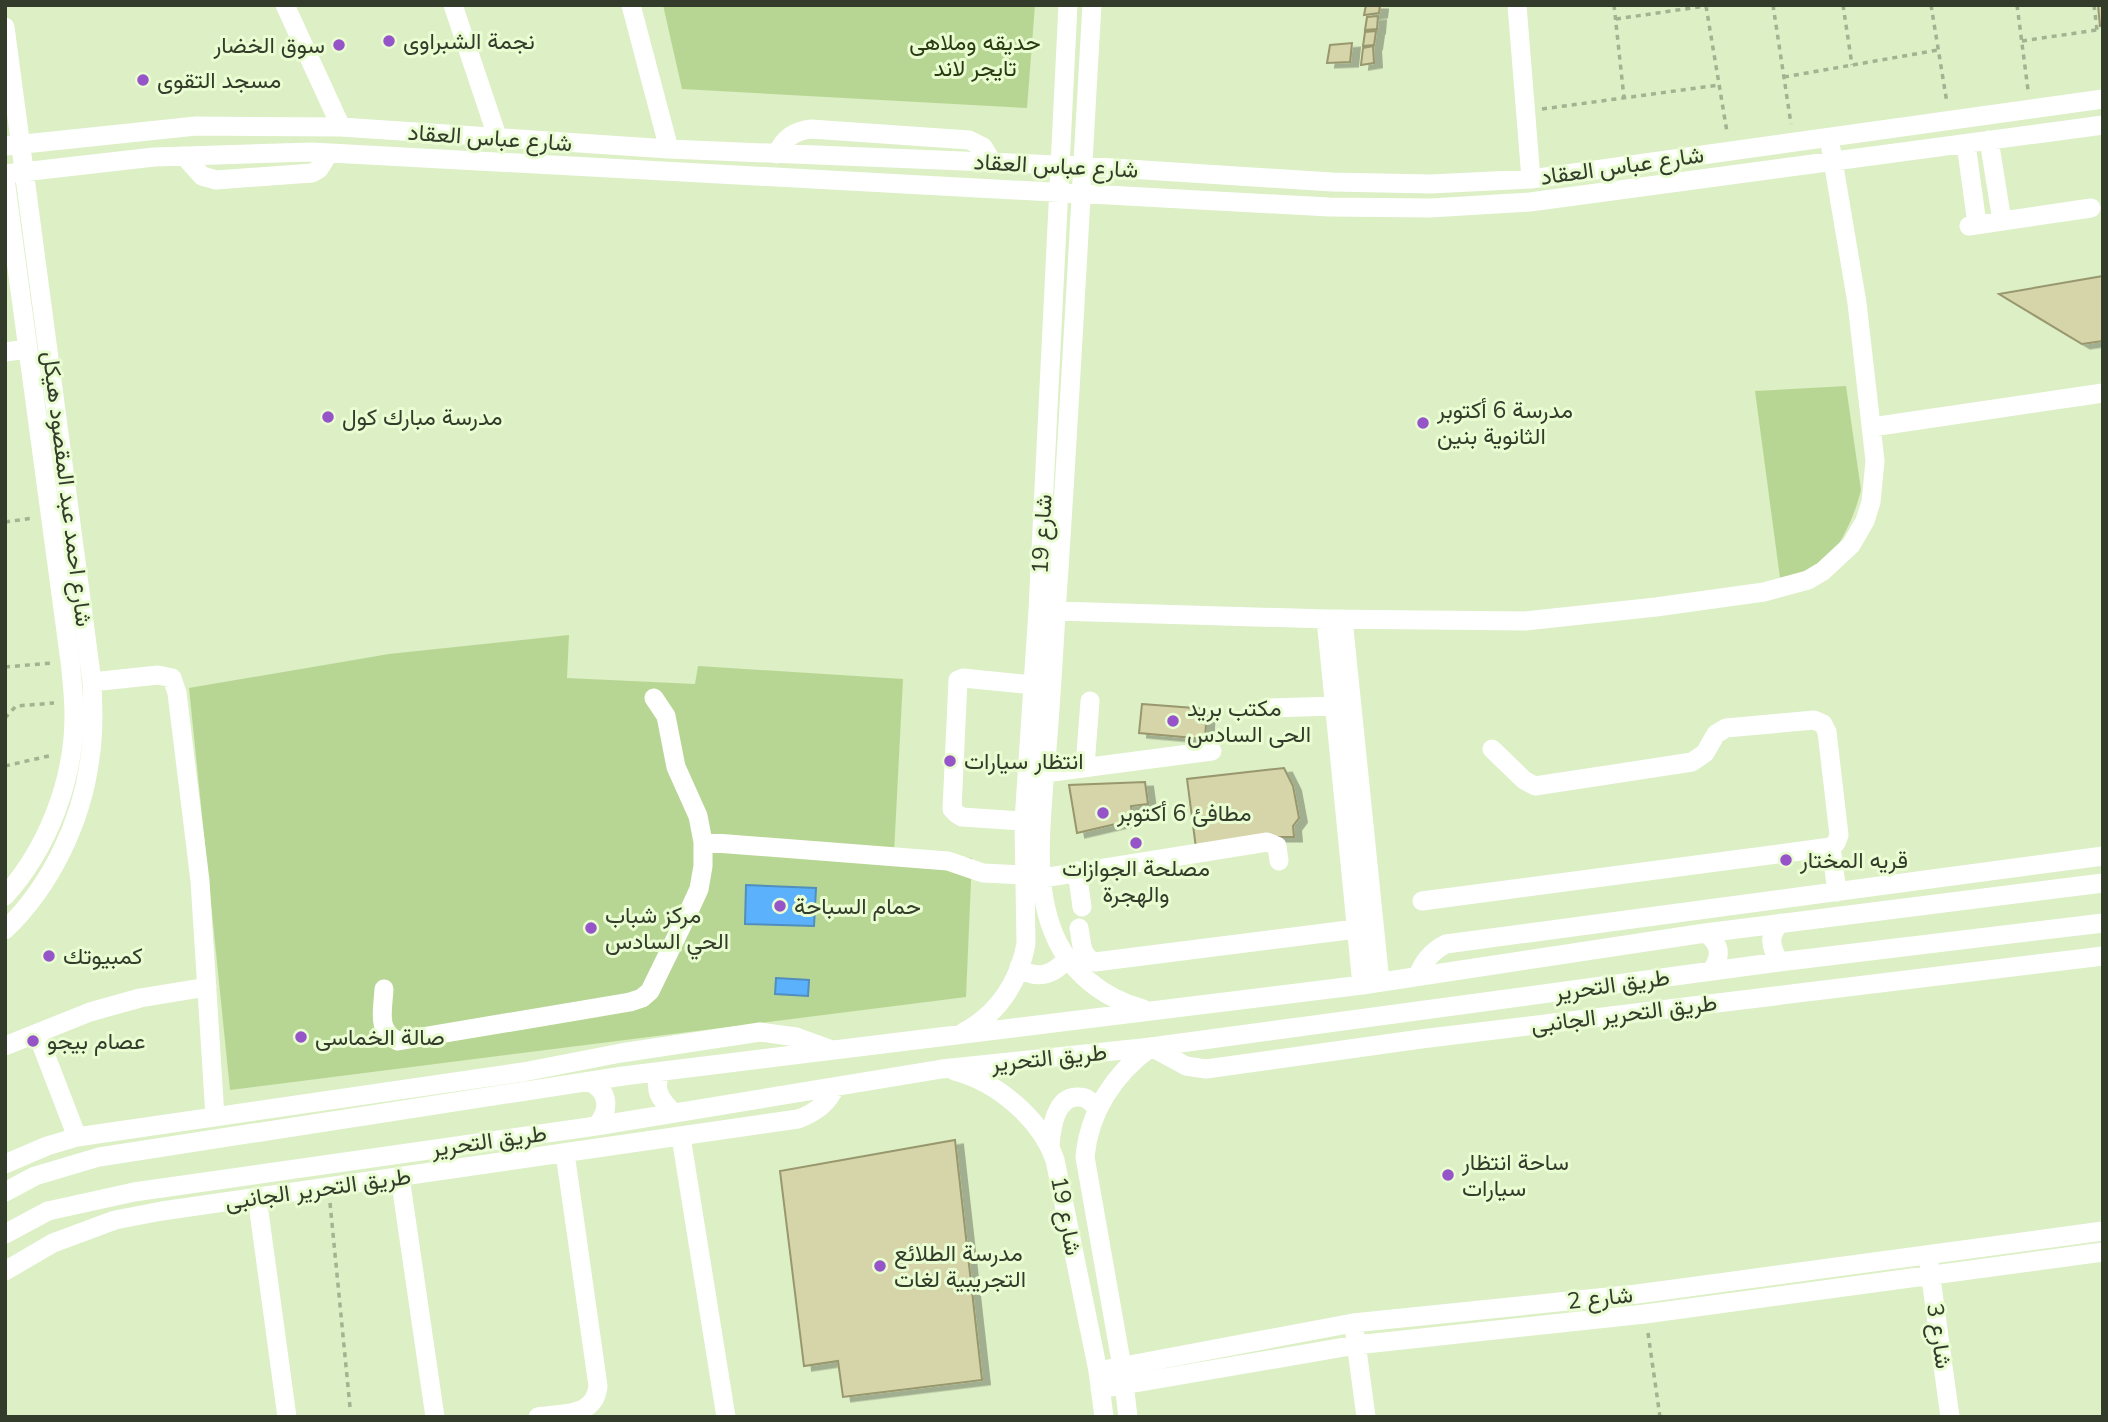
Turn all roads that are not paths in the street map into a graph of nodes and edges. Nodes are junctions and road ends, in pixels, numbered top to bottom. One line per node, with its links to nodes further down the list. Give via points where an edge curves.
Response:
1 (285, 5): 11 (street)
2 (453, 5): 13 (street)
3 (631, 5): 16 (street)
4 (1068, 5): 18 (street, شارع 19)
5 (1091, 5): 19 (street, شارع 19)
6 (1517, 5): 23 (street)
7 (5, 27): 15 (street, شارع احمد عبد المقصود هيكل)
8 (2103, 99): 9 (street, شارع عباس العقاد)
9 (1958, 120): 12 (street, شارع عباس العقاد); 14 (street)
10 (2103, 125): 14 (street, شارع عباس العقاد)
11 (341, 127): 13 (street, شارع عباس العقاد); 15 (street, شارع عباس العقاد, via 196,126)
12 (1828, 138): 17 (street); 23 (street, شارع عباس العقاد)
13 (498, 139): 16 (street, شارع عباس العقاد)
14 (1975, 142): 17 (street, شارع عباس العقاد); 27 (street); 27 (street, via 1973,225)
15 (14, 145): 20 (street, شارع احمد عبد المقصود هيكل)
16 (669, 149): 18 (street, شارع عباس العقاد)
17 (1834, 161): 25 (street, شارع عباس العقاد, via 1530,202 1430,208); 31 (street)
18 (1060, 165): 19 (street, شارع عباس العقاد); 24 (street, شارع 19)
19 (1082, 166): 23 (street, شارع عباس العقاد, via 1332,182); 25 (street, شارع 19)
20 (25, 171): 21 (street, شارع عباس العقاد); 24 (street, شارع عباس العقاد, via 154,157 329,153); 34 (street, شارع احمد عبد المقصود هيكل)
21 (5, 174)
22 (5, 179): 28 (street, شارع احمد عبد المقصود هيكل)
23 (1531, 179)
24 (1057, 191): 25 (street, شارع عباس العقاد); 35 (street, شارع 19)
25 (1081, 194): 32 (street, شارع 19)
26 (2091, 208): 27 (street)
27 (2002, 221)
28 (28, 349): 29 (street); 55 (street, شارع احمد عبد المقصود هيكل, via 70,661 72,751 52,821 36,854)
29 (5, 352)
30 (2103, 393): 31 (street)
31 (1872, 427): 33 (street, via 1875,461 1865,521 1843,554 1808,580 1764,592 1549,619)
32 (1056, 611): 33 (street); 43 (street, شارع 19)
33 (1335, 620): 38 (street); 70 (street)
34 (92, 682): 60 (street, شارع احمد عبد المقصود هيكل, via 90,758 75,820 54,867); 71 (street, via 158,675 172,678 174,683 200,881)
35 (1033, 685): 44 (street, شارع 19); 44 (street, via 963,678 957,683 952,808 962,817)
36 (654, 698): 45 (street, via 666,716 676,767)
37 (1090, 701): 42 (street)
38 (1335, 706): 39 (street); 62 (street)
39 (1266, 708)
40 (1492, 749): 46 (street, via 1535,786 1692,762 1726,728 1814,720 1827,732 1839,829)
41 (1212, 751): 42 (street)
42 (1085, 766): 43 (street)
43 (1045, 773): 44 (street, شارع 19)
44 (1032, 822): 51 (street, شارع 19)
45 (704, 842): 51 (street, via 948,860 983,873); 72 (street, via 699,889 656,981 642,998 398,1041 382,1026)
46 (1831, 847): 53 (street); 56 (street)
47 (2103, 856): 49 (street)
48 (1279, 861): 50 (street, via 1277,846 1267,842)
49 (2053, 863): 53 (street); 54 (street)
50 (1077, 871): 51 (street); 57 (street)
51 (1034, 876): 65 (street, شارع 19); 67 (street, شارع 19)
52 (2103, 883): 54 (street, طريق التحرير)
53 (1837, 892): 69 (street, via 1446,944 1426,959)
54 (2016, 894): 58 (street, طريق التحرير)
55 (5, 896)
56 (1422, 901)
57 (1082, 907)
58 (1781, 923): 63 (street, طريق التحرير); 66 (street, via 1771,944)
59 (2103, 923): 66 (street, طريق التحرير)
60 (6, 928)
61 (1079, 928): 62 (street, via 1083,954 1095,962)
62 (1356, 929): 70 (street)
63 (1705, 933): 68 (street, via 1715,941 1718,953); 69 (street, طريق التحرير)
64 (2103, 956): 77 (street, طريق التحرير الجانبى, via 1206,1069 1186,1066)
65 (1066, 957): 67 (street, via 1046,975); 73 (street, شارع 19, via 1109,996)
66 (1779, 962): 68 (street, طريق التحرير)
67 (1020, 967): 75 (street, شارع 19, via 996,1008)
68 (1710, 971): 77 (street, طريق التحرير)
69 (1418, 976): 70 (street, طريق التحرير)
70 (1371, 984): 73 (street, طريق التحرير)
71 (207, 987): 74 (street, via 140,998); 85 (street)
72 (384, 989)
73 (1148, 1011): 75 (street, طريق التحرير)
74 (37, 1033): 76 (street); 89 (street)
75 (958, 1035): 78 (street, طريق التحرير)
76 (5, 1046)
77 (1151, 1048): 79 (street, طريق التحرير); 83 (street, شارع 19, via 1120,1074)
78 (834, 1051): 80 (street, طريق التحرير); 85 (street, via 796,1037 760,1032)
79 (947, 1069): 82 (street, طريق التحرير); 91 (street, شارع 19, via 999,1092 1027,1117)
80 (661, 1072): 81 (street, طريق التحرير); 84 (street, via 658,1092)
81 (590, 1082): 87 (street, via 601,1089 607,1101); 90 (street, طريق التحرير)
82 (835, 1087): 84 (street, طريق التحرير); 88 (street, طريق التحرير الجانبى, via 826,1102 798,1119)
83 (1097, 1110): 91 (street, via 1090,1100 1079,1097 1063,1102); 107 (street, شارع 19, via 1085,1157)
84 (674, 1114): 87 (street, طريق التحرير)
85 (215, 1116): 86 (street)
86 (155, 1126): 89 (street); 90 (street)
87 (596, 1126): 96 (street, طريق التحرير)
88 (681, 1136): 92 (street, طريق التحرير الجانبى); 112 (street)
89 (78, 1137): 93 (street)
90 (181, 1145): 95 (street, طريق التحرير, via 99,1157 34,1176)
91 (1050, 1147): 108 (street, شارع 19)
92 (565, 1153): 94 (street, طريق التحرير الجانبى); 111 (street, via 597,1396 584,1410)
93 (5, 1164)
94 (400, 1177): 97 (street, طريق التحرير الجانبى); 110 (street)
95 (5, 1192)
96 (134, 1192): 98 (street); 100 (street, طريق التحرير, via 48,1211)
97 (257, 1198): 98 (street, طريق التحرير الجانبى); 109 (street)
98 (162, 1211): 103 (street, طريق التحرير الجانبى, via 115,1220 53,1243)
99 (2103, 1231): 102 (street, شارع 2)
100 (5, 1234)
101 (2103, 1252): 104 (street, شارع 2)
102 (1928, 1256): 104 (street, شارع 3); 105 (street, شارع 2, via 1637,1294)
103 (5, 1270)
104 (1930, 1276): 106 (street, شارع 2, via 1645,1314); 116 (street, شارع 3)
105 (1353, 1323): 106 (street); 107 (street, شارع 2)
106 (1356, 1345): 107 (street, شارع 2); 115 (street)
107 (1123, 1376): 108 (street, شارع 2); 114 (street, شارع 19)
108 (1099, 1380): 113 (street, شارع 19)
109 (287, 1417)
110 (435, 1417)
111 (538, 1417)
112 (726, 1417)
113 (1104, 1417)
114 (1128, 1417)
115 (1366, 1417)
116 (1950, 1417)

